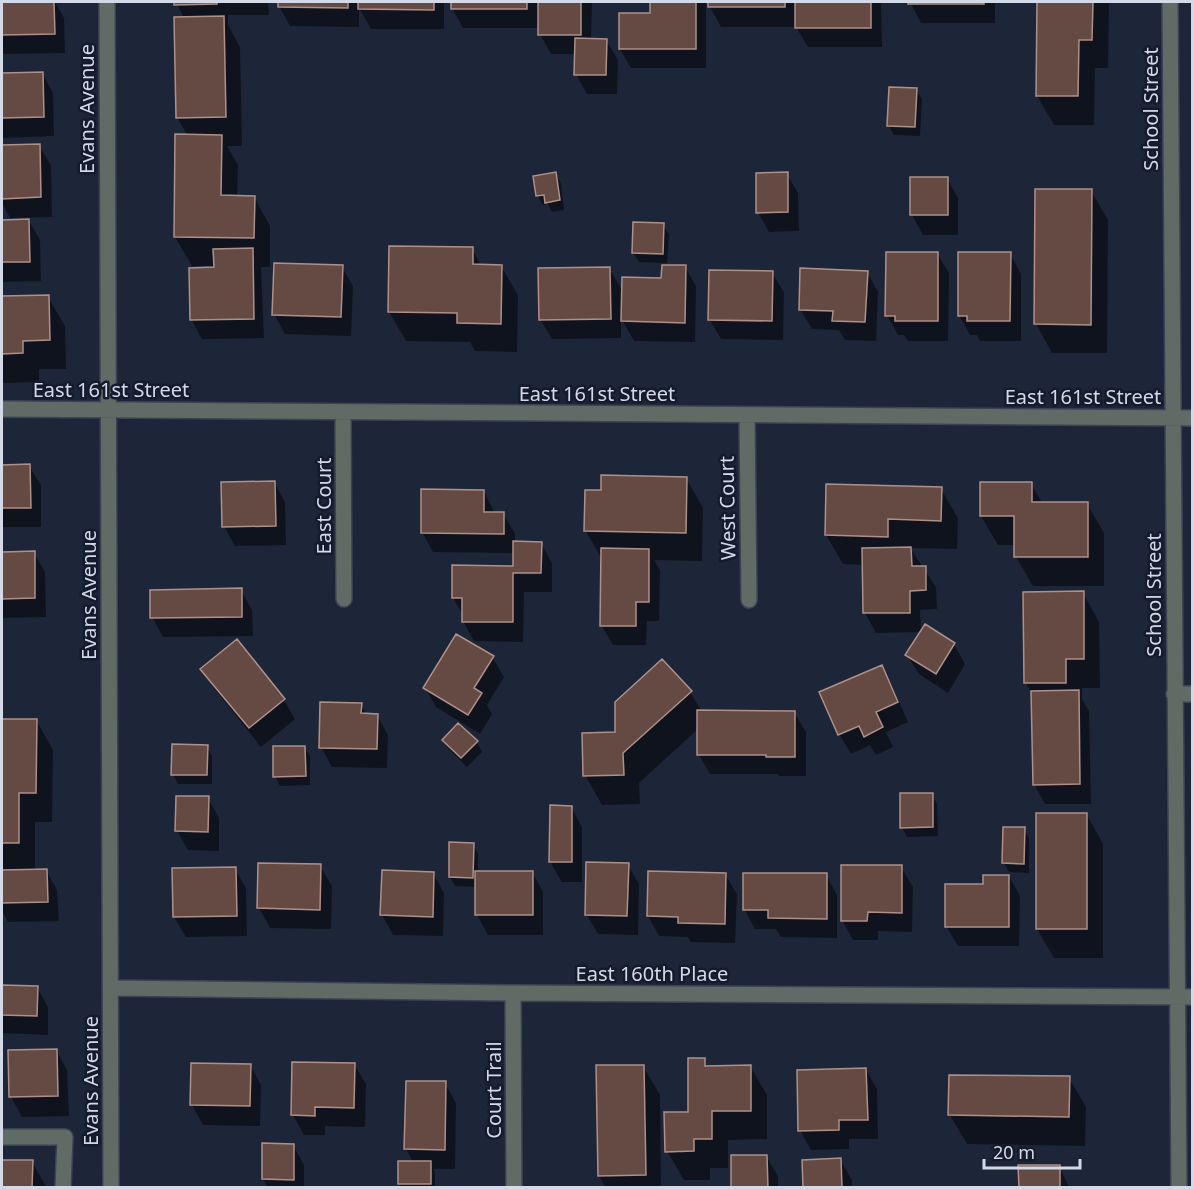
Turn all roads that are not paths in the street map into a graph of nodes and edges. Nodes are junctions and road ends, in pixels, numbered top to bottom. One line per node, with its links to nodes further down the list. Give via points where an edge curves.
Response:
1 (107, 2): 4 (street, Evans Avenue)
2 (1170, 2): 7 (street, School Street)
3 (2, 409): 4 (street, East 161st Street)
4 (108, 410): 5 (street, East 161st Street); 13 (street, Evans Avenue)
5 (343, 412): 6 (street, East 161st Street); 9 (street, East Court)
6 (747, 415): 7 (street, East 161st Street); 10 (street, West Court)
7 (1172, 418): 8 (street, East 161st Street); 11 (street, School Street)
8 (1192, 418)
9 (344, 599)
10 (749, 600)
11 (1174, 694): 12 (street); 15 (street, School Street)
12 (1192, 694)
13 (111, 988): 14 (street, East 160th Place); 19 (street, Evans Avenue)
14 (513, 993): 15 (street, East 160th Place); 20 (street, Court Trail)
15 (1176, 997): 16 (street, East 160th Place); 21 (street, School Street)
16 (1192, 997)
17 (2, 1137): 18 (street, via 65,1137)
18 (63, 1188)
19 (111, 1188)
20 (514, 1188)
21 (1179, 1188)

